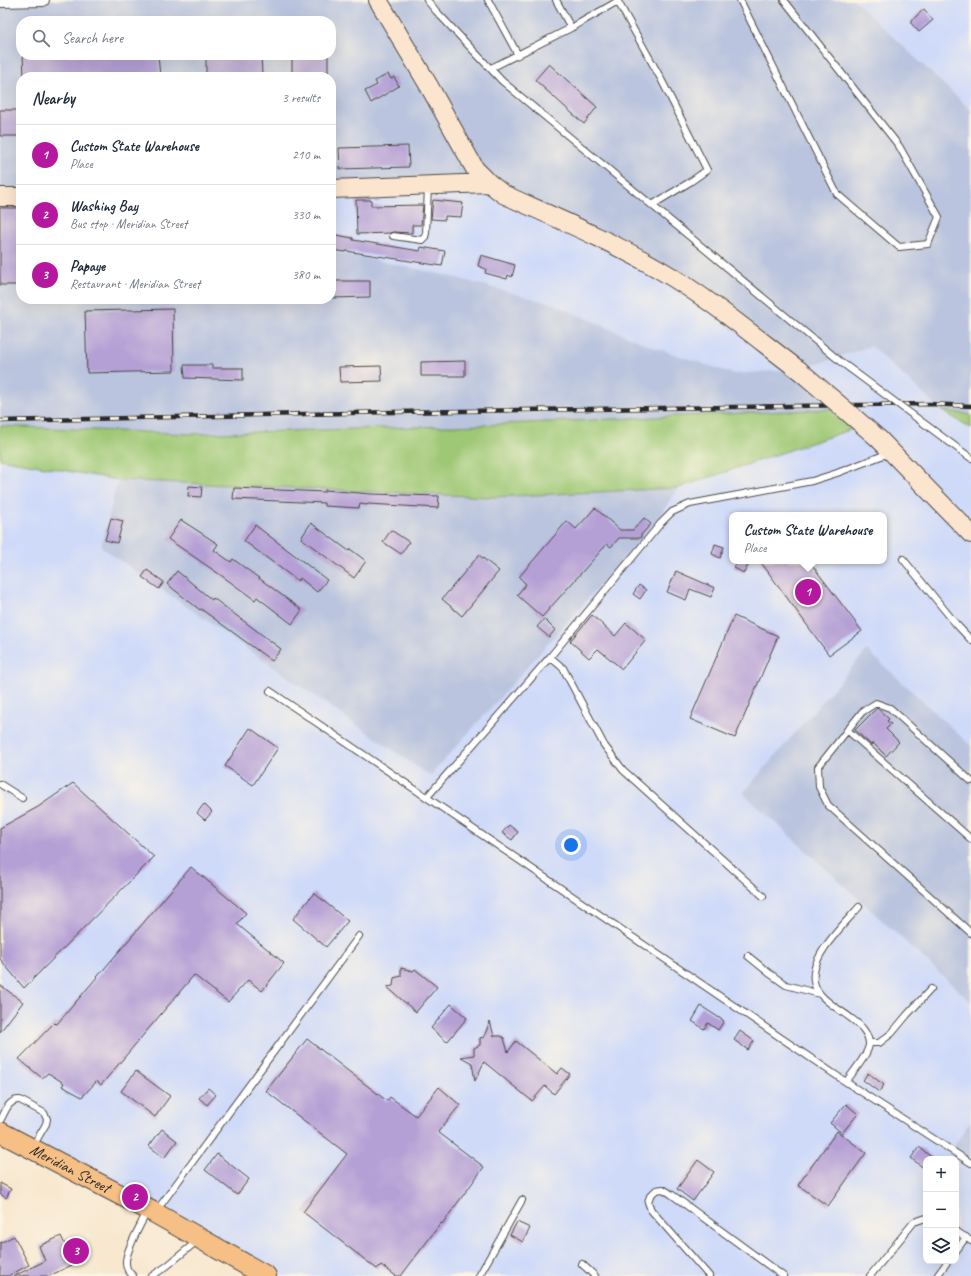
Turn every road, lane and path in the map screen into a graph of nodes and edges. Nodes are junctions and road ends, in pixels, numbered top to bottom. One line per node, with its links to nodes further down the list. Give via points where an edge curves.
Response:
1 (43, 0): 8 (street)
2 (378, 0): 13 (main road, via 475,169)
3 (427, 0): 12 (lane)
4 (488, 0): 11 (lane)
5 (556, 0): 10 (lane)
6 (740, 0): 7 (lane, via 837,194 898,247 928,244 939,217 899,146)
7 (784, 0)
8 (0, 1)
9 (618, 1): 10 (lane); 18 (lane, via 707,170)
10 (571, 28): 11 (lane)
11 (518, 55): 12 (lane)
12 (491, 68): 18 (lane, via 502,80)
13 (489, 183): 14 (main road); 20 (main road, bridge, via 503,194 619,247 685,285 800,371)
14 (428, 186): 15 (main road); 19 (lane, via 425,237 422,240)
15 (336, 189)
16 (0, 197): 17 (main road)
17 (16, 197)
18 (652, 205): 21 (lane, bridge, via 841,362)
19 (393, 236)
20 (892, 452): 22 (main road); 25 (lane, via 812,480 690,504 672,512)
21 (971, 458)
22 (971, 534)
23 (903, 559): 24 (lane)
24 (971, 640)
25 (550, 657): 31 (lane); 33 (lane, via 563,668 604,744 623,770)
26 (270, 691): 31 (lane)
27 (847, 730): 28 (lane, via 862,712 876,703 890,708); 32 (lane); 35 (lane, via 818,767 819,787 828,805)
28 (971, 781)
29 (0, 784): 30 (lane)
30 (22, 798)
31 (427, 798): 41 (lane)
32 (971, 839)
33 (763, 896)
34 (859, 907): 39 (lane, via 829,941 815,964 813,980)
35 (971, 933)
36 (358, 936): 46 (lane)
37 (748, 956): 39 (lane, via 786,985)
38 (931, 989): 40 (lane, via 892,1032 879,1043)
39 (820, 994): 40 (lane, via 863,1027)
40 (869, 1043): 41 (lane, via 867,1051)
41 (846, 1082): 44 (lane)
42 (1, 1131): 43 (main road, Meridian Street); 43 (lane, via 10,1102 20,1100 44,1114 47,1119)
43 (32, 1149): 46 (main road, Meridian Street)
44 (971, 1163)
45 (522, 1200): 57 (lane)
46 (151, 1212): 49 (main road, Meridian Street); 54 (lane, via 126,1254 129,1272)
47 (923, 1219): 61 (lane, via 914,1222)
48 (959, 1233): 50 (lane)
49 (199, 1238): 55 (lane); 56 (main road, Meridian Street)
50 (968, 1239): 51 (lane)
51 (959, 1247)
52 (582, 1264): 58 (lane)
53 (946, 1264): 62 (lane)
54 (134, 1276)
55 (152, 1276)
56 (266, 1276)
57 (478, 1276)
58 (595, 1276)
59 (709, 1276): 60 (lane, via 651,1210 648,1202 656,1190 663,1189 671,1194)
60 (783, 1276)
61 (870, 1276)
62 (937, 1276)

